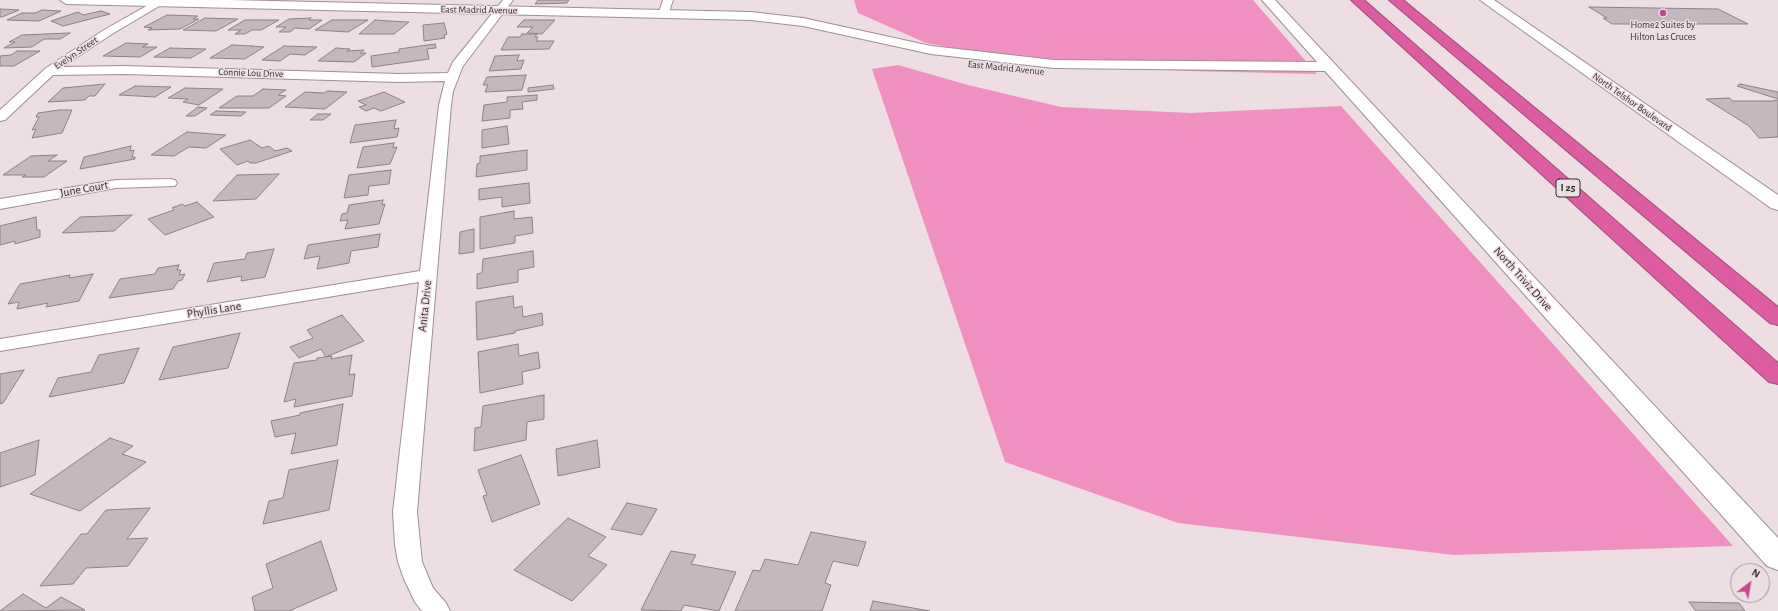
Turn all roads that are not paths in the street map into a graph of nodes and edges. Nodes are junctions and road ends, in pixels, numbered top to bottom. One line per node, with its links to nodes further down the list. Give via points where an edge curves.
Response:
1 (66, 0): 7 (street, East Madrid Avenue)
2 (668, 0): 9 (street)
3 (1268, 0): 11 (street, North Triviz Drive)
4 (1357, 0): 20 (highway, I 25)
5 (1395, 0): 18 (highway)
6 (1486, 0): 16 (street, North Telshor Boulevard)
7 (161, 2): 8 (street, East Madrid Avenue); 10 (street, Evelyn Street, via 108,32)
8 (504, 5): 9 (street, East Madrid Avenue); 12 (street, Anita Drive, via 462,59)
9 (670, 15): 11 (street, East Madrid Avenue, via 789,29 932,59 1052,73 1126,76)
10 (50, 71): 12 (street, Connie Lou Drive, via 124,70 399,78); 13 (street, Evelyn Street)
11 (1334, 73): 21 (street, North Triviz Drive)
12 (452, 77): 17 (street, Anita Drive, via 445,105)
13 (0, 117)
14 (170, 183): 15 (street, June Court, via 116,184)
15 (0, 204)
16 (1778, 204)
17 (428, 276): 19 (street, Phyllis Lane); 22 (street, Anita Drive, via 405,529 410,562 416,579 424,596)
18 (1778, 318)
19 (0, 345)
20 (1778, 376)
21 (1778, 558)
22 (437, 611)

